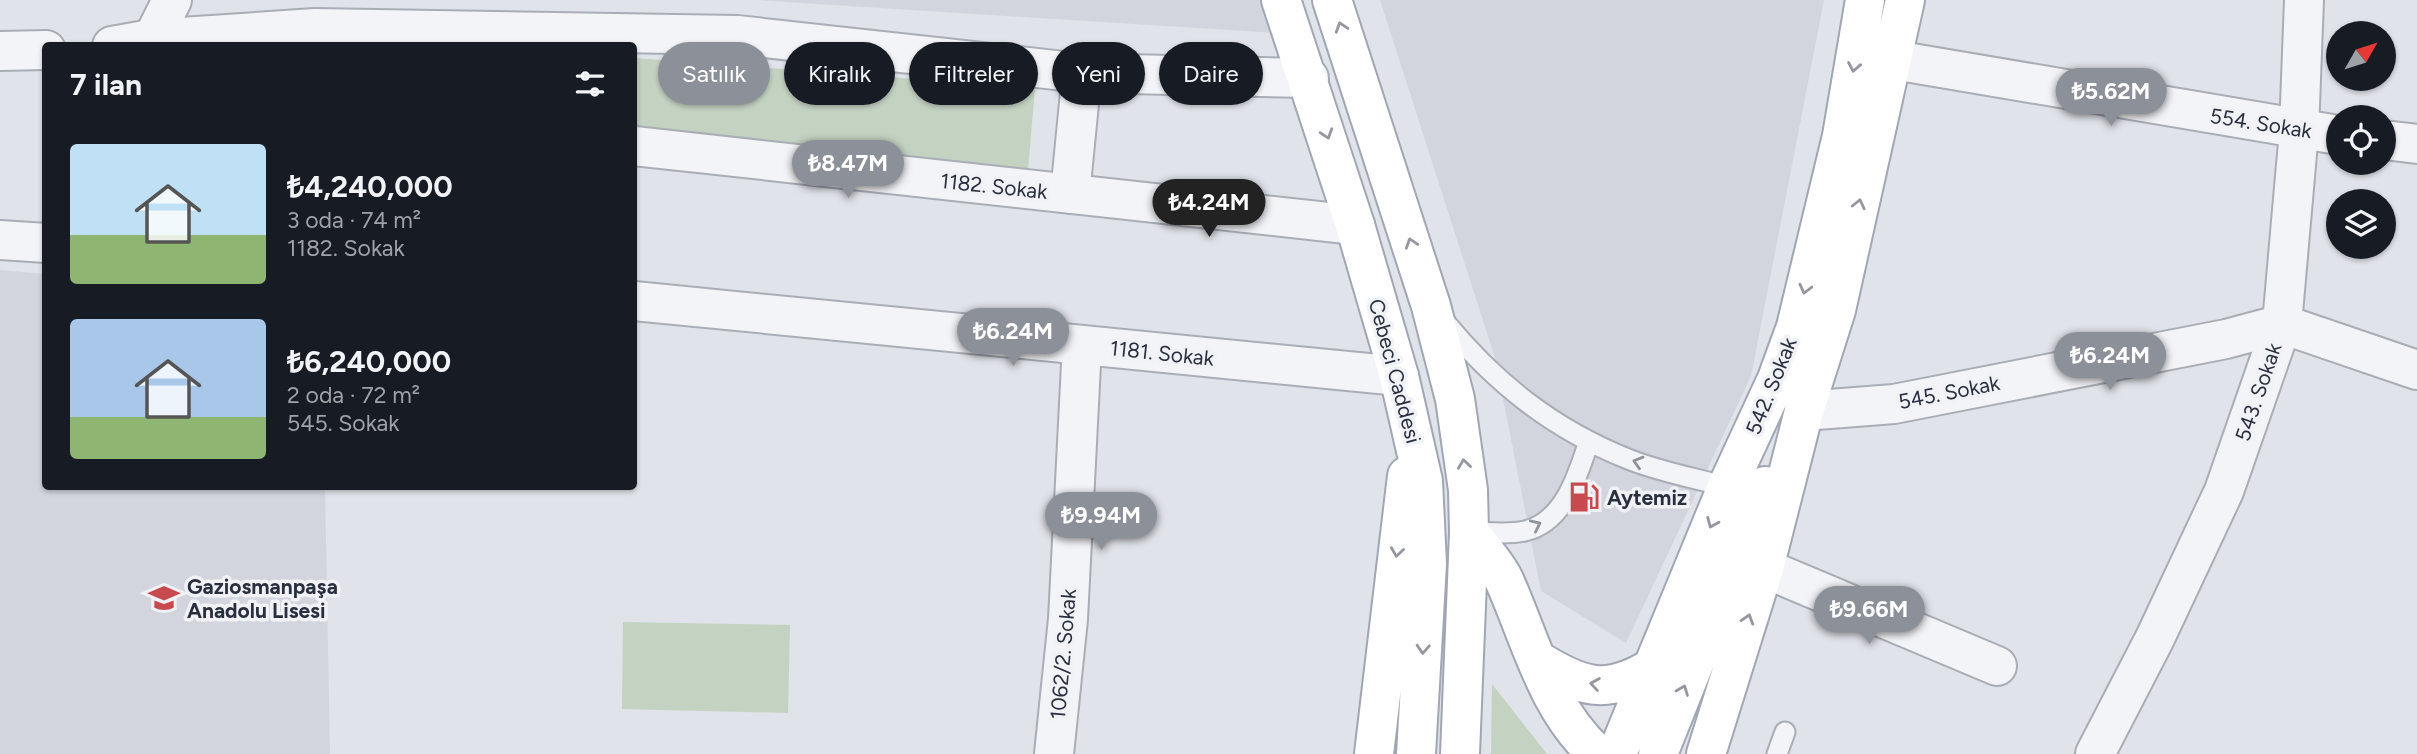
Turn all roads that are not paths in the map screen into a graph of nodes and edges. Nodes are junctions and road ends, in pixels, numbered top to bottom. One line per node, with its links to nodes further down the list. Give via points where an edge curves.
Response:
1 (172, 0): 8 (street)
2 (1281, 0): 14 (main road, Cebeci Caddesi)
3 (1332, 0): 26 (main road, one-way to 3)
4 (1865, 0): 34 (main road, 542. Sokak, one-way to 34, via 1842,136 1796,327)
5 (1905, 0): 11 (main road, 542. Sokak)
6 (2304, 0): 16 (street, 543. Sokak)
7 (322, 14): 8 (street); 12 (street, via 737,35)
8 (150, 42)
9 (42, 50): 10 (street)
10 (0, 51)
11 (1894, 60): 16 (street, 554. Sokak); 31 (main road, 542. Sokak, one-way to 11, via 1836,310)
12 (1052, 70)
13 (1145, 74): 14 (street)
14 (1309, 78): 22 (main road, Cebeci Caddesi, one-way to 22)
15 (1079, 105): 21 (street)
16 (2299, 131): 17 (street, 554. Sokak); 27 (street, 543. Sokak)
17 (2326, 134)
18 (2396, 141): 19 (street)
19 (2417, 144)
20 (637, 146): 21 (street, 1182. Sokak)
21 (1070, 194): 22 (street, 1182. Sokak)
22 (1355, 225): 30 (main road, Cebeci Caddesi)
23 (0, 240): 24 (street)
24 (42, 243)
25 (637, 301): 28 (street, 1181. Sokak)
26 (1431, 306): 33 (lane, via 1497,380); 35 (main road, one-way to 26, via 1455,399)
27 (2282, 324): 29 (street); 31 (street, 545. Sokak, via 1894,404); 50 (street, 543. Sokak, via 2224,491)
28 (1082, 345): 30 (street, 1181. Sokak); 41 (street, 1062/2. Sokak, via 1068,619)
29 (2417, 370)
30 (1399, 376): 32 (main road, Cebeci Caddesi)
31 (1804, 411): 36 (main road, 542. Sokak); 47 (main road, one-way to 31, via 1774,464)
32 (1413, 436): 42 (main road, one-way to 42); 43 (main road, Cebeci Caddesi, one-way to 43, via 1427,526)
33 (1588, 441): 34 (lane, one-way to 33, via 1631,460); 35 (lane, one-way to 33, via 1525,531 1552,518 1576,479)
34 (1727, 487): 39 (main road, 542. Sokak, one-way to 39)
35 (1469, 532): 37 (main road, via 1503,578); 44 (main road)
36 (1764, 568): 38 (street); 48 (main road, 542. Sokak, one-way to 36)
37 (1537, 660): 39 (main road, one-way to 37, via 1628,683 1611,686 1588,684); 45 (main road, via 1552,698)
38 (1997, 666)
39 (1653, 667): 46 (main road, 542. Sokak)
40 (1785, 732): 49 (lane)
41 (1054, 754)
42 (1374, 754)
43 (1416, 754)
44 (1460, 754)
45 (1597, 754)
46 (1617, 754)
47 (1658, 754)
48 (1706, 754)
49 (1777, 754)
50 (2095, 754)

